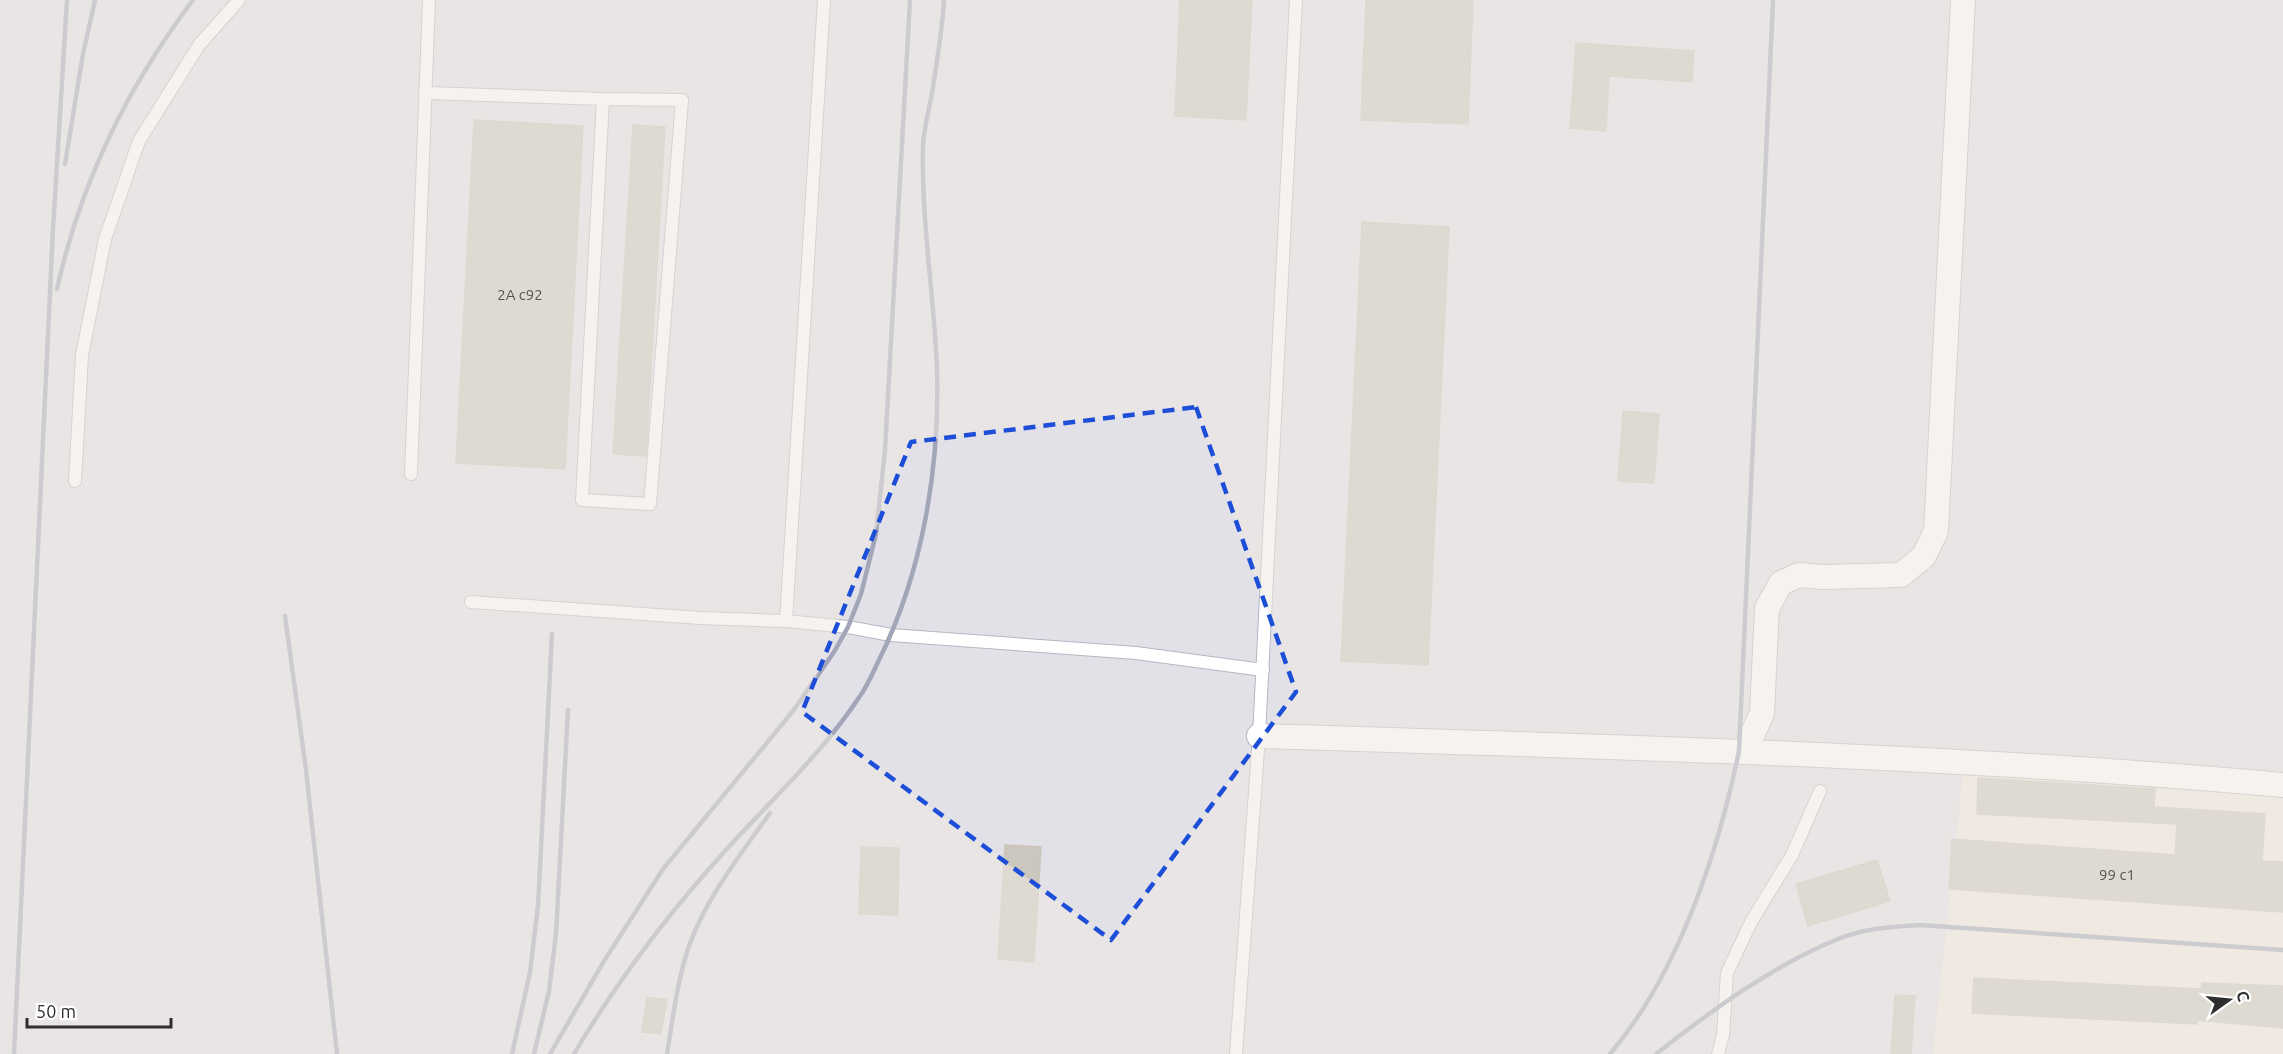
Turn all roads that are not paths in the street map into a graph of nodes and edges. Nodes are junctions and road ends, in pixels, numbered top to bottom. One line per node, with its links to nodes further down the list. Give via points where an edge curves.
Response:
1 (239, 0): 9 (lane, via 199,45 139,141 105,239 82,355)
2 (429, 0): 6 (lane)
3 (824, 0): 11 (lane)
4 (1296, 0): 12 (lane)
5 (1963, 0): 14 (street, via 1936,531 1924,556 1900,575 1799,575 1781,583 1767,608 1762,713)
6 (425, 93): 7 (lane); 8 (lane)
7 (603, 99): 7 (lane, via 582,500 650,504 682,100)
8 (411, 474)
9 (75, 481)
10 (471, 602): 11 (lane)
11 (786, 621): 12 (lane, via 891,635 1136,653)
12 (1263, 670): 13 (lane)
13 (1259, 736): 14 (street); 17 (lane)
14 (1745, 751): 15 (street, via 2150,772)
15 (2283, 785)
16 (1820, 791): 18 (lane, via 1792,855 1751,922 1726,973 1723,1035)
17 (1236, 1054)
18 (1718, 1054)

